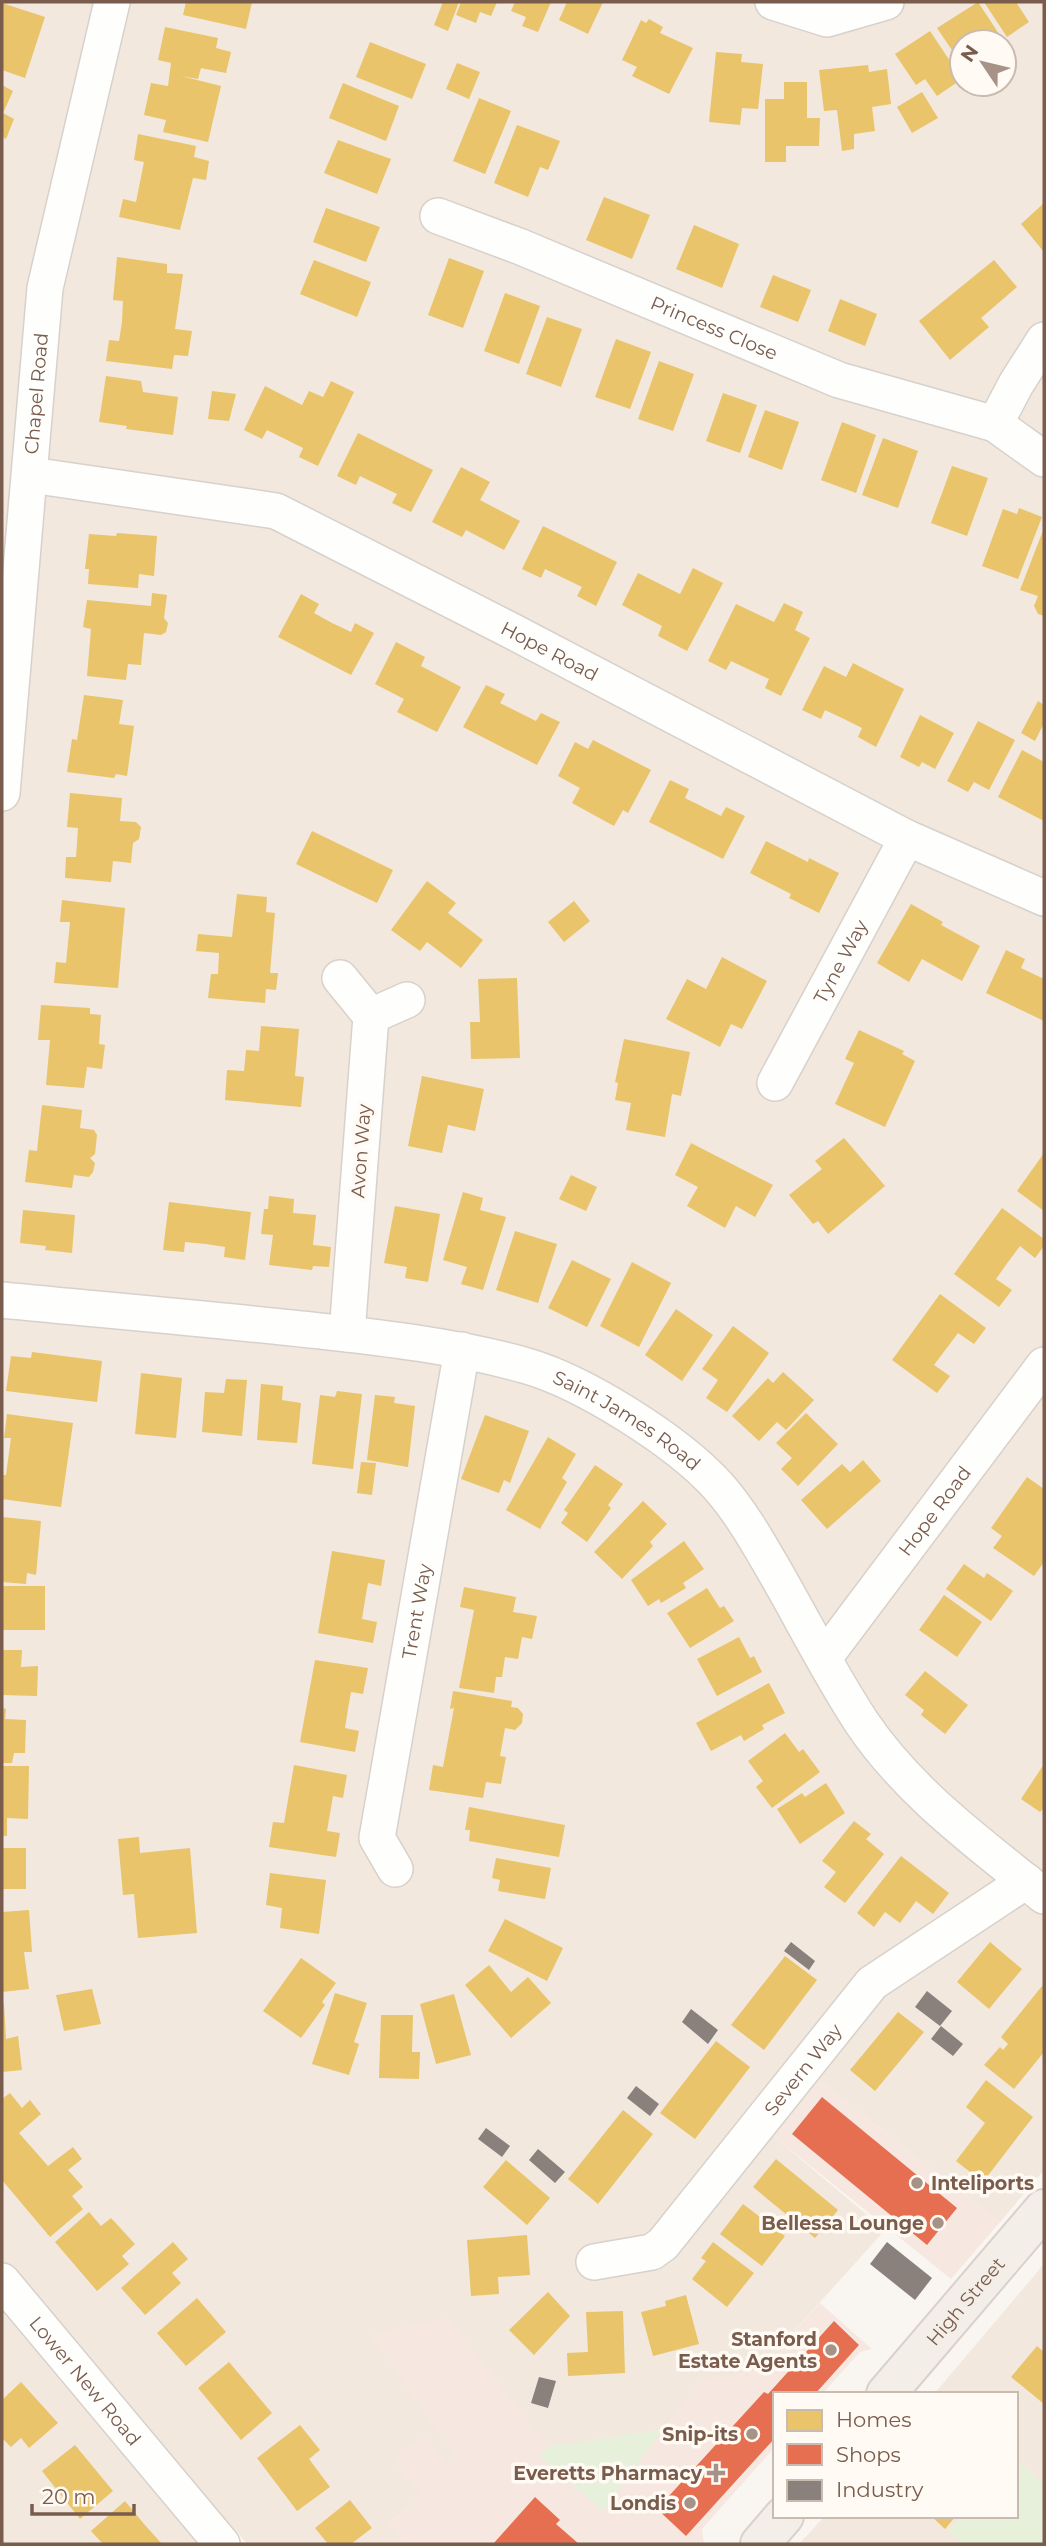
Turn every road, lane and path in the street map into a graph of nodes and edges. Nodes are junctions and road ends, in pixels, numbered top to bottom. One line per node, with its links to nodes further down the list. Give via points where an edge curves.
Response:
1 (111, 2): 6 (street, Chapel Road)
2 (774, 2): 3 (street, via 827,19)
3 (886, 2)
4 (438, 216): 7 (street, Princess Close, via 839,380)
5 (1044, 340): 7 (street)
6 (17, 419): 9 (street, Chapel Road)
7 (995, 424): 8 (street, Princess Close)
8 (1044, 459)
9 (31, 475): 10 (street, Chapel Road); 11 (street, Hope Road, via 276,511)
10 (2, 793)
11 (907, 838): 12 (street, Hope Road); 16 (street, Tyne Way)
12 (1044, 898)
13 (340, 978): 15 (street)
14 (407, 1000): 15 (street)
15 (371, 1016): 18 (street, Avon Way)
16 (775, 1083)
17 (2, 1300): 18 (street, Saint James Road)
18 (347, 1334): 19 (street, Saint James Road)
19 (462, 1350): 21 (street, Saint James Road, via 530,1367 574,1386 623,1412 683,1455 717,1485 739,1514); 22 (street, Trent Way, via 377,1838)
20 (1044, 1364): 21 (street, Hope Road)
21 (824, 1658): 23 (street, Saint James Road, via 894,1765 933,1805)
22 (395, 1869)
23 (1035, 1888): 25 (street, Severn Way, via 872,1983 663,2244 652,2252)
24 (1044, 2209): 27 (main road, High Street)
25 (594, 2262)
26 (2, 2281): 28 (street, Lower New Road)
27 (888, 2392)
28 (222, 2544)

